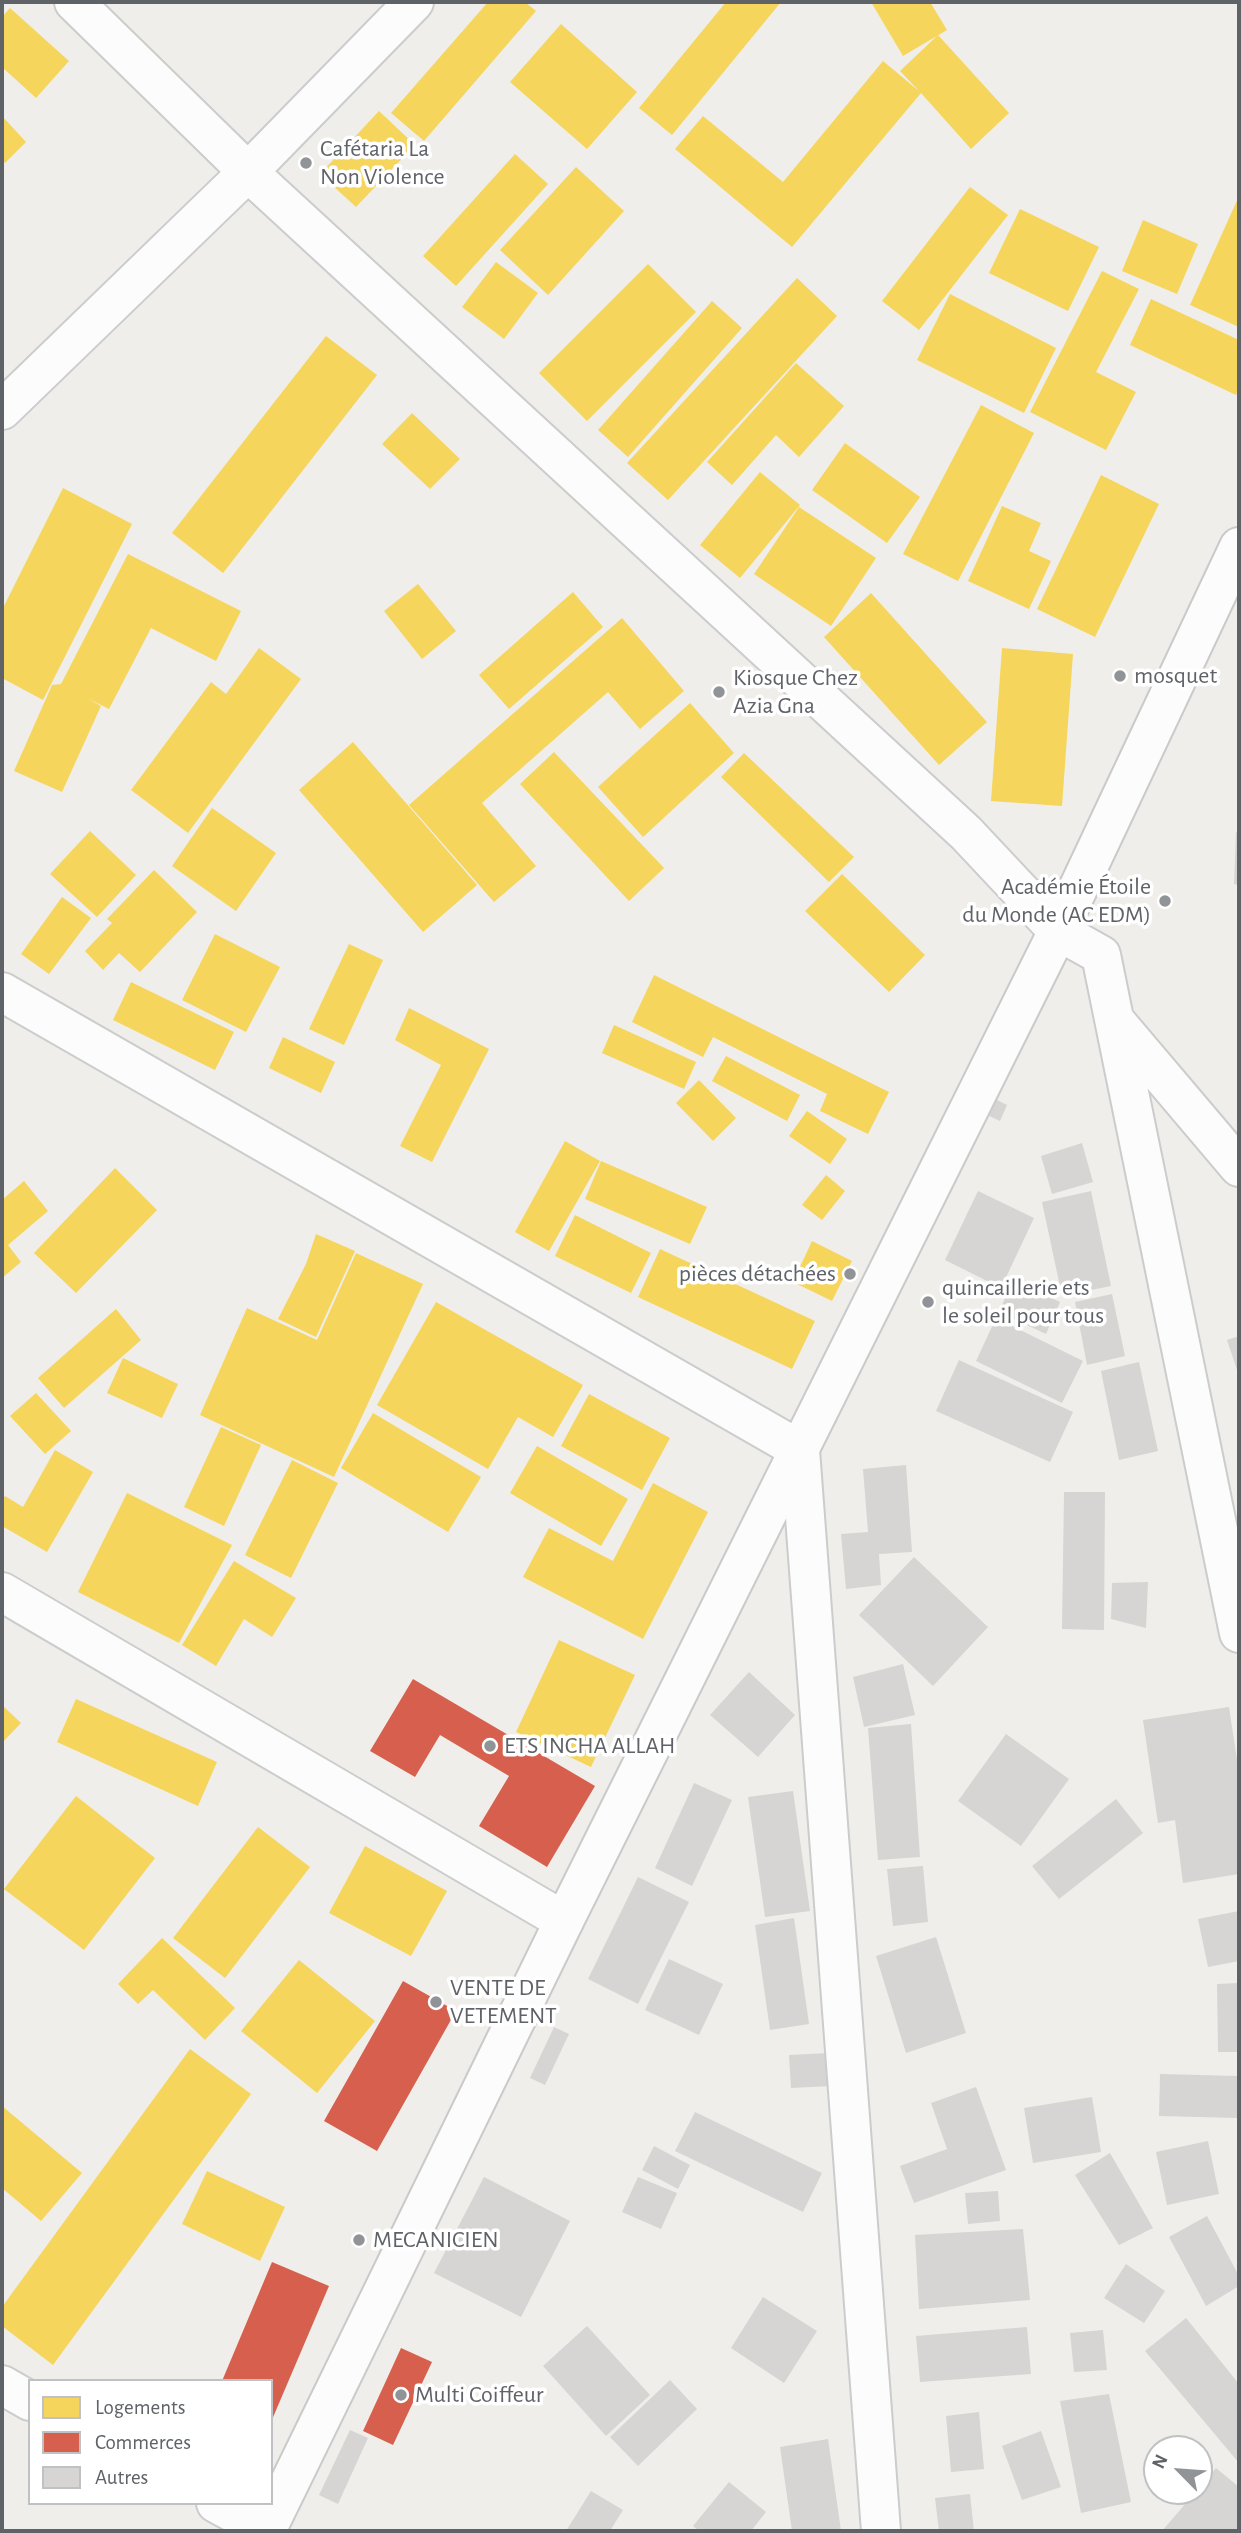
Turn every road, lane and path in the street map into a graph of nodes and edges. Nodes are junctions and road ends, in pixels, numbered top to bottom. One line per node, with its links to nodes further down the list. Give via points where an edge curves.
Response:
1 (74, 2): 3 (street)
2 (414, 2): 3 (street)
3 (248, 172): 4 (street); 6 (street, via 966,833)
4 (2, 410)
5 (1239, 547): 6 (street)
6 (1058, 931): 8 (street, via 1101,955); 10 (street)
7 (2, 992): 10 (street)
8 (1115, 1021): 9 (street); 12 (street)
9 (1239, 1167)
10 (800, 1450): 13 (street); 18 (street)
11 (2, 1592): 13 (street)
12 (1239, 1633)
13 (564, 1921): 17 (street)
14 (2, 2385): 15 (street)
15 (28, 2400)
16 (220, 2505): 17 (street)
17 (266, 2531)
18 (881, 2531)

